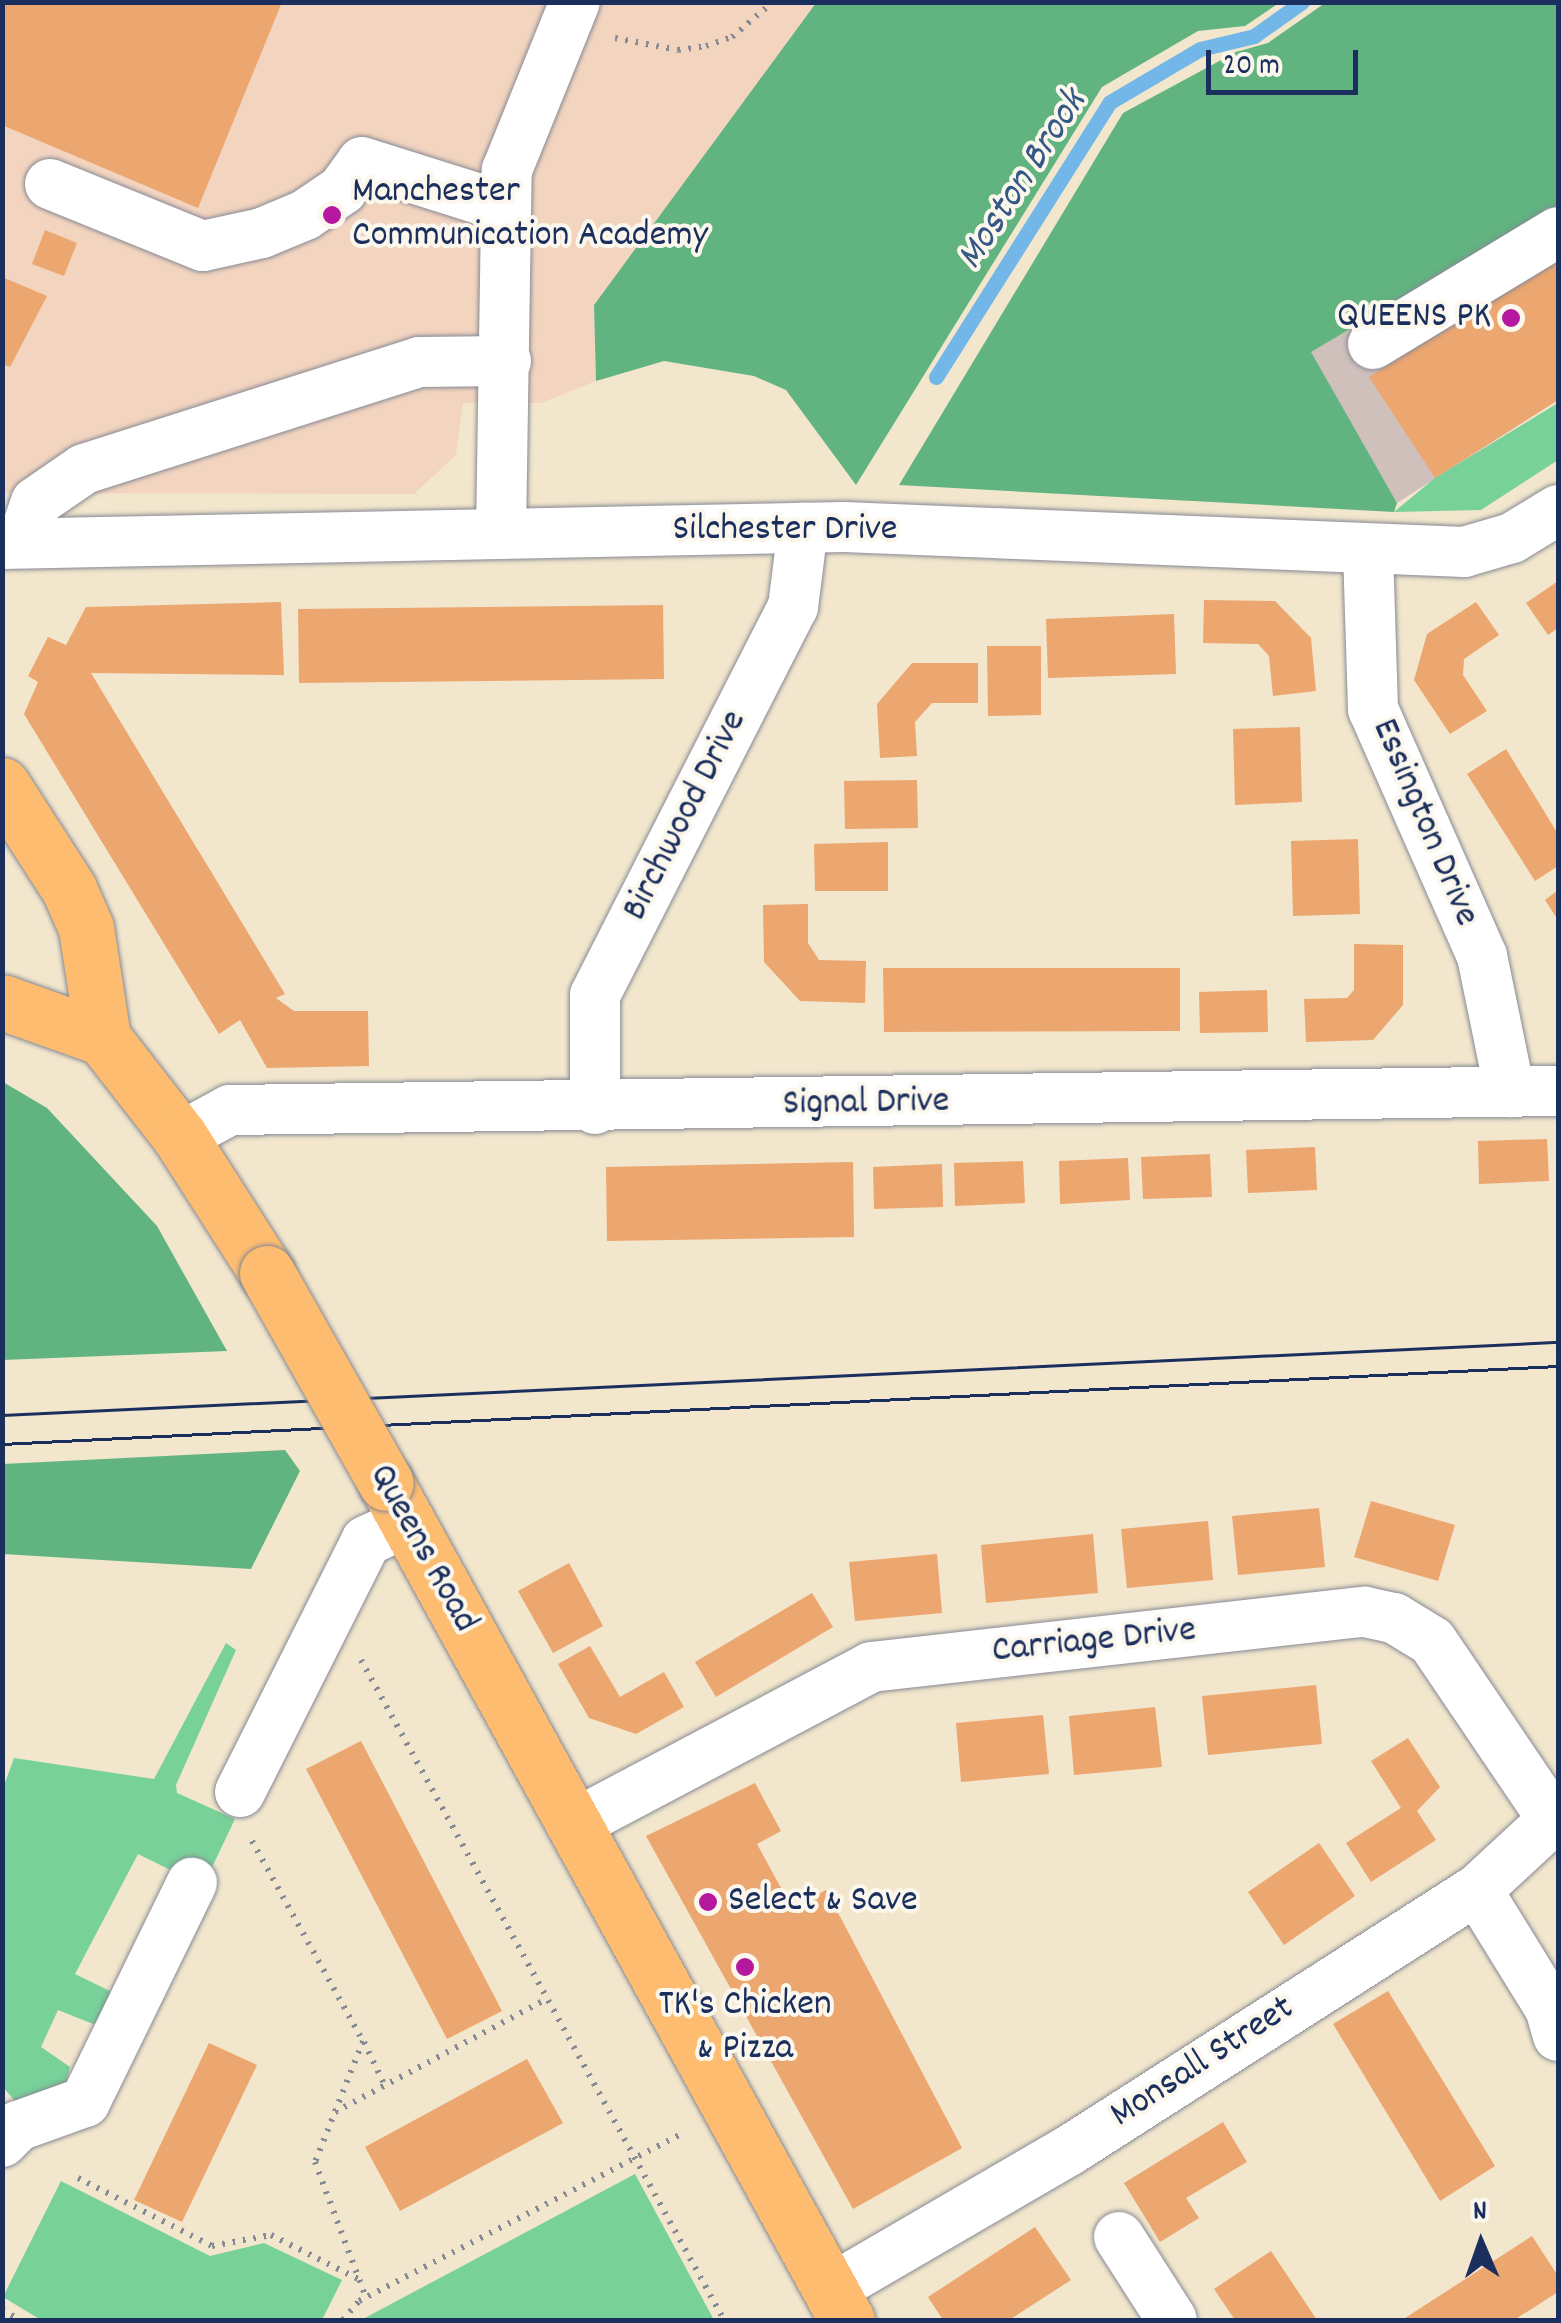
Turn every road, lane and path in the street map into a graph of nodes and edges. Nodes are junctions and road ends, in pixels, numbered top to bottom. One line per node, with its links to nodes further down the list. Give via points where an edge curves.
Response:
1 (773, 2): 2 (path, via 732,37 678,50 626,42)
2 (571, 12): 4 (street, via 520,124)
3 (50, 184): 4 (street, via 203,246 262,233 305,214 342,190 362,162)
4 (505, 207): 7 (street)
5 (1558, 232): 6 (street)
6 (1373, 344)
7 (506, 361): 10 (street); 11 (street, via 419,362 84,469 36,502)
8 (1558, 510): 12 (street, Silchester Drive, via 1512,538 1464,552)
9 (803, 528): 10 (street, Silchester Drive); 12 (street, Silchester Drive); 17 (street, Birchwood Drive, via 793,607 595,995)
10 (501, 534): 11 (street, Silchester Drive)
11 (12, 543)
12 (1368, 550): 16 (street, Essington Drive, via 1374,709)
13 (2, 786): 15 (highway, Queens Road, via 86,928)
14 (2, 1002): 15 (highway)
15 (104, 1038): 18 (highway, Queens Road)
16 (1534, 1092): 17 (street, Signal Drive)
17 (595, 1109): 18 (street, Signal Drive, via 230,1110)
18 (180, 1137): 19 (highway, Queens Road, bridge, via 267,1273)
19 (397, 1502): 21 (street, via 366,1541); 23 (highway, Queens Road)
20 (354, 1646): 26 (path)
21 (242, 1809): 28 (path)
22 (1555, 1816): 23 (street, Carriage Drive, via 1432,1641 1394,1618 1364,1612 871,1668); 25 (street, Monsall Street)
23 (574, 1824): 30 (highway, Queens Road)
24 (192, 1883): 32 (street, via 86,2102)
25 (1478, 1890): 27 (street, via 1550,2008); 38 (street, Monsall Street)
26 (547, 1999): 29 (path); 33 (path)
27 (1558, 2036)
28 (364, 2040): 29 (path); 31 (path)
29 (385, 2086): 31 (path)
30 (730, 2108): 33 (path); 38 (highway, Queens Road)
31 (334, 2113): 36 (path, via 314,2162)
32 (8, 2121)
33 (634, 2158): 37 (path); 42 (path)
34 (78, 2178): 36 (path, via 212,2246 271,2234)
35 (1119, 2237): 43 (street)
36 (359, 2280): 37 (path)
37 (366, 2298): 41 (path)
38 (839, 2305)
39 (2, 2310): 40 (path)
40 (21, 2320)
41 (343, 2320)
42 (724, 2320)
43 (1172, 2320)

